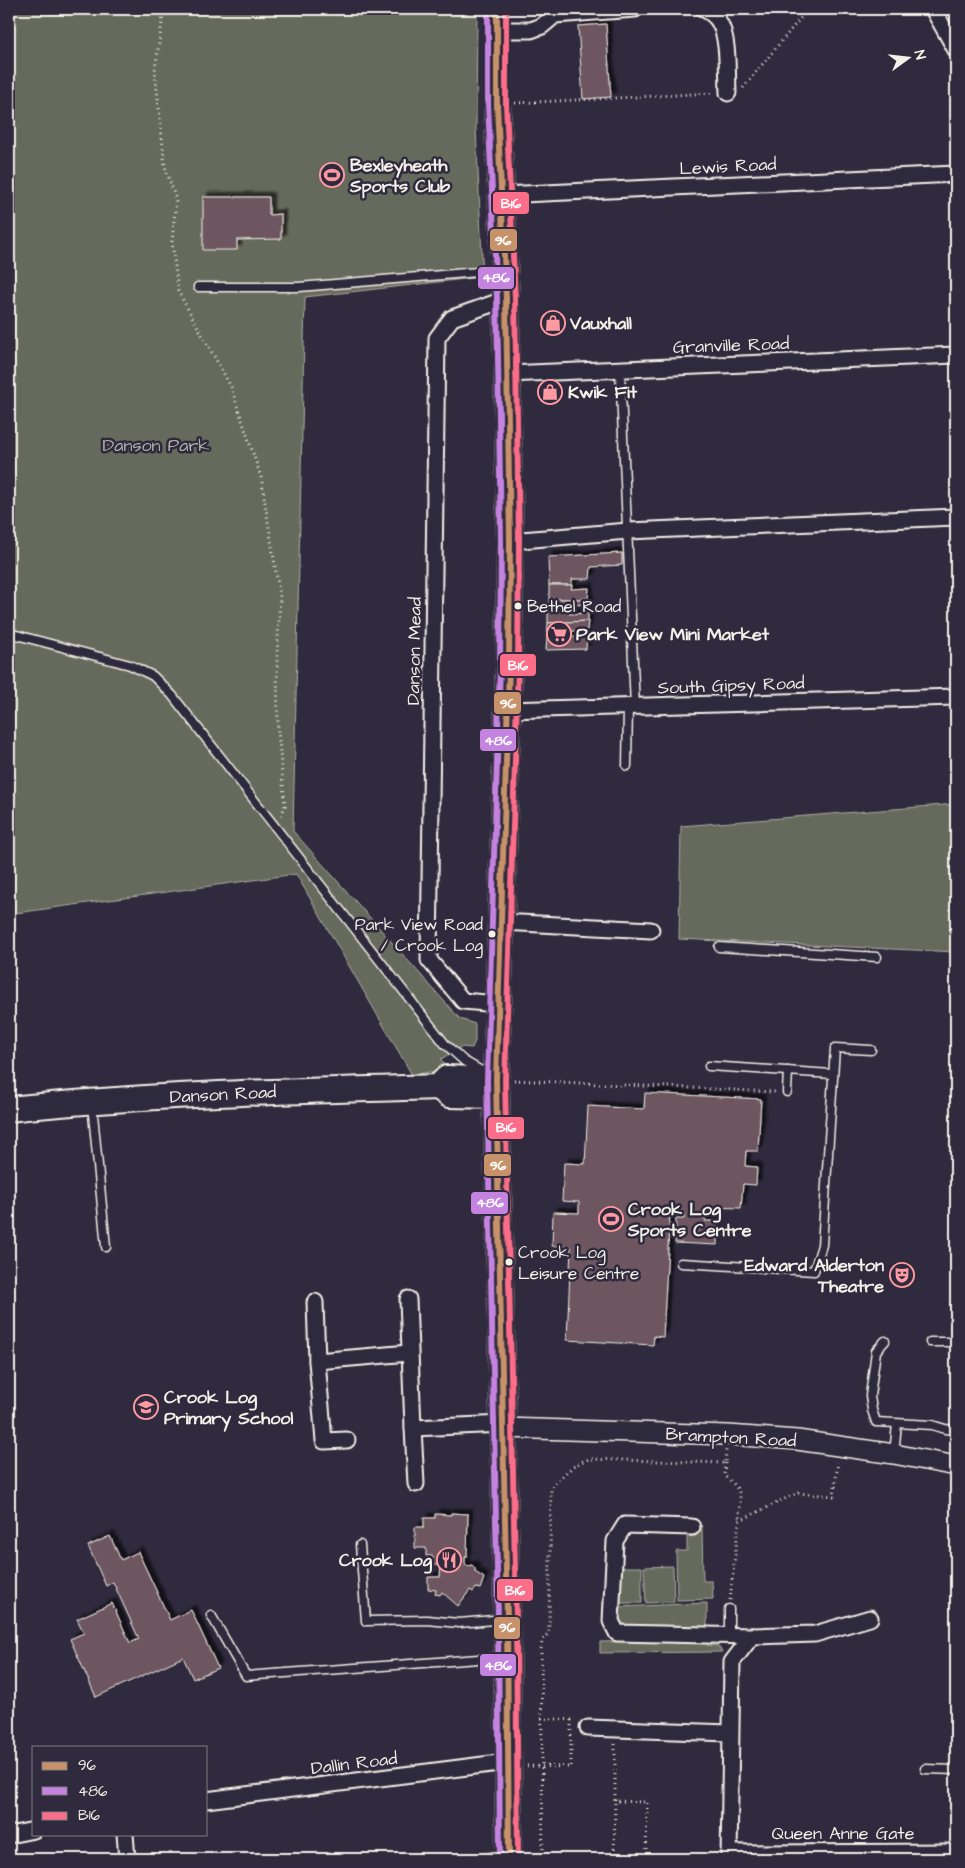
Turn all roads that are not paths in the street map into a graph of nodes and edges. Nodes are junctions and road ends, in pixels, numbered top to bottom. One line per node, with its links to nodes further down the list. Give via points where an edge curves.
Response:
1 (635, 9): 4 (street, via 555,15 531,30)
2 (704, 9): 6 (street, via 716,18 724,32)
3 (933, 9): 5 (street)
4 (497, 19): 8 (main road)
5 (956, 50)
6 (728, 93)
7 (956, 174): 8 (street, Lewis Road)
8 (501, 195): 9 (main road)
9 (505, 270): 10 (lane, via 299,288); 11 (main road)
10 (198, 288)
11 (506, 298): 14 (main road); 27 (street, Danson Mead, via 452,318 437,338 429,901 429,960 463,1001)
12 (956, 355): 13 (street, Granville Road)
13 (620, 369): 14 (street, Granville Road); 16 (lane)
14 (508, 374): 17 (main road)
15 (956, 517): 16 (street)
16 (628, 531): 17 (street); 20 (lane)
17 (510, 541): 21 (main road)
18 (9, 633): 32 (lane, via 130,665 153,676 172,695 445,1044)
19 (956, 697): 20 (street, South Gipsy Road)
20 (631, 707): 21 (street, South Gipsy Road); 22 (lane)
21 (507, 710): 23 (main road)
22 (627, 766)
23 (500, 922): 24 (street); 27 (main road)
24 (651, 930)
25 (719, 947): 26 (lane)
26 (877, 957)
27 (497, 1004): 32 (main road)
28 (871, 1050): 31 (lane, via 835,1048)
29 (709, 1066): 30 (lane)
30 (788, 1071): 31 (lane); 33 (lane)
31 (832, 1074): 37 (lane, via 822,1245 814,1271)
32 (496, 1088): 34 (main road, Danson Road, via 447,1078 438,1087 261,1091); 46 (main road)
33 (787, 1092)
34 (92, 1102): 35 (main road, Danson Road); 36 (lane)
35 (9, 1110)
36 (106, 1246)
37 (681, 1263)
38 (408, 1299): 43 (street)
39 (315, 1302): 44 (street)
40 (885, 1341): 45 (lane, via 876,1351 870,1396 876,1422)
41 (930, 1342): 42 (lane)
42 (956, 1342)
43 (409, 1353): 44 (street); 47 (street)
44 (317, 1361): 49 (street, via 324,1442)
45 (896, 1424): 48 (lane, via 932,1425); 50 (lane)
46 (504, 1426): 47 (street); 50 (street, Brampton Road, via 728,1435 797,1440); 58 (main road)
47 (413, 1428): 52 (street)
48 (956, 1430)
49 (347, 1440)
50 (894, 1454): 51 (street, Brampton Road)
51 (956, 1466)
52 (416, 1484)
53 (692, 1527): 59 (street, via 624,1525 615,1541 611,1621 618,1633)
54 (360, 1546): 58 (lane, via 366,1622 428,1620 460,1623)
55 (729, 1609): 59 (lane)
56 (212, 1615): 61 (lane, via 246,1676)
57 (870, 1618): 60 (street, via 815,1634)
58 (507, 1619): 61 (main road)
59 (729, 1635): 60 (street)
60 (752, 1636): 63 (street, via 732,1662)
61 (508, 1657): 64 (main road)
62 (588, 1728): 63 (street)
63 (730, 1733): 72 (street)
64 (515, 1764): 67 (street, Dallin Road); 74 (main road)
65 (925, 1769): 66 (lane)
66 (956, 1770)
67 (208, 1800)
68 (32, 1830): 69 (street)
69 (9, 1835)
70 (125, 1836): 75 (street)
71 (956, 1852): 73 (street, Queen Anne Gate)
72 (729, 1856): 73 (street, Queen Anne Gate)
73 (832, 1856)
74 (509, 1857): 76 (lane)
75 (127, 1859)
76 (483, 1859)

